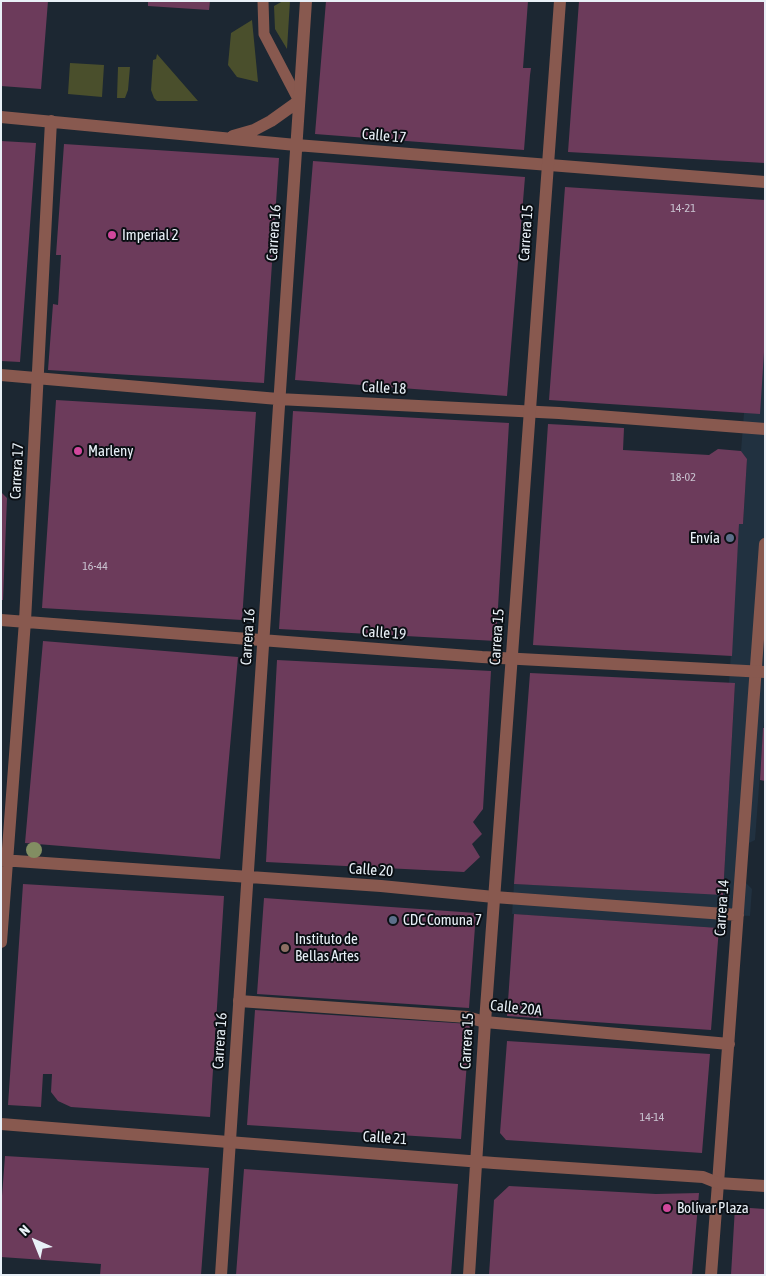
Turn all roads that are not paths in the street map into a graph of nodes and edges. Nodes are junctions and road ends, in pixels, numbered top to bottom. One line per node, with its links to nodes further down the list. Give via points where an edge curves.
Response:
1 (262, 1): 4 (lane, via 264,34)
2 (306, 1): 4 (street, Carrera 16)
3 (560, 1): 9 (street, Carrera 15)
4 (298, 101): 7 (street, via 254,130); 8 (street, Carrera 16)
5 (1, 117): 6 (street, Calle 17)
6 (51, 121): 7 (street, Calle 17); 12 (street, Carrera 17)
7 (226, 138): 8 (street, Calle 17)
8 (296, 145): 9 (street, Calle 17); 13 (street, Carrera 16)
9 (547, 165): 10 (street, Calle 17); 14 (street, Carrera 15)
10 (765, 182)
11 (1, 375): 12 (street, Calle 18)
12 (38, 378): 13 (street, Calle 18); 18 (street, Carrera 17)
13 (278, 399): 14 (street, Calle 18); 19 (street, Carrera 16)
14 (529, 412): 15 (street, Calle 18); 20 (street, Carrera 15)
15 (765, 428)
16 (765, 544): 21 (street, Carrera 14)
17 (1, 620): 18 (street, Calle 19)
18 (25, 621): 19 (street, Calle 19); 22 (street, Carrera 17)
19 (264, 641): 20 (street, Calle 19); 23 (street, Carrera 16)
20 (512, 659): 21 (street, Calle 19); 24 (street, Carrera 15)
21 (760, 672): 25 (street, Carrera 14)
22 (4, 860): 23 (street, Calle 20); 26 (street, Carrera 17)
23 (247, 878): 24 (street, Calle 20); 27 (street, Carrera 16)
24 (494, 897): 25 (street, Calle 20); 28 (street, Carrera 15)
25 (738, 915): 29 (street, Carrera 14)
26 (1, 942)
27 (239, 1001): 28 (street, Calle 20A, via 467,1017); 31 (street, Carrera 16)
28 (485, 1022): 29 (street, Calle 20A); 32 (street, Carrera 15)
29 (729, 1044): 33 (street, Carrera 14)
30 (1, 1124): 31 (street, Calle 21)
31 (229, 1143): 32 (street, Calle 21); 35 (street, Carrera 16)
32 (478, 1162): 33 (street, Calle 21, via 703,1177); 36 (street, Carrera 15)
33 (718, 1183): 34 (street, Calle 21); 37 (street, Carrera 14)
34 (765, 1186)
35 (221, 1275)
36 (469, 1275)
37 (711, 1275)

